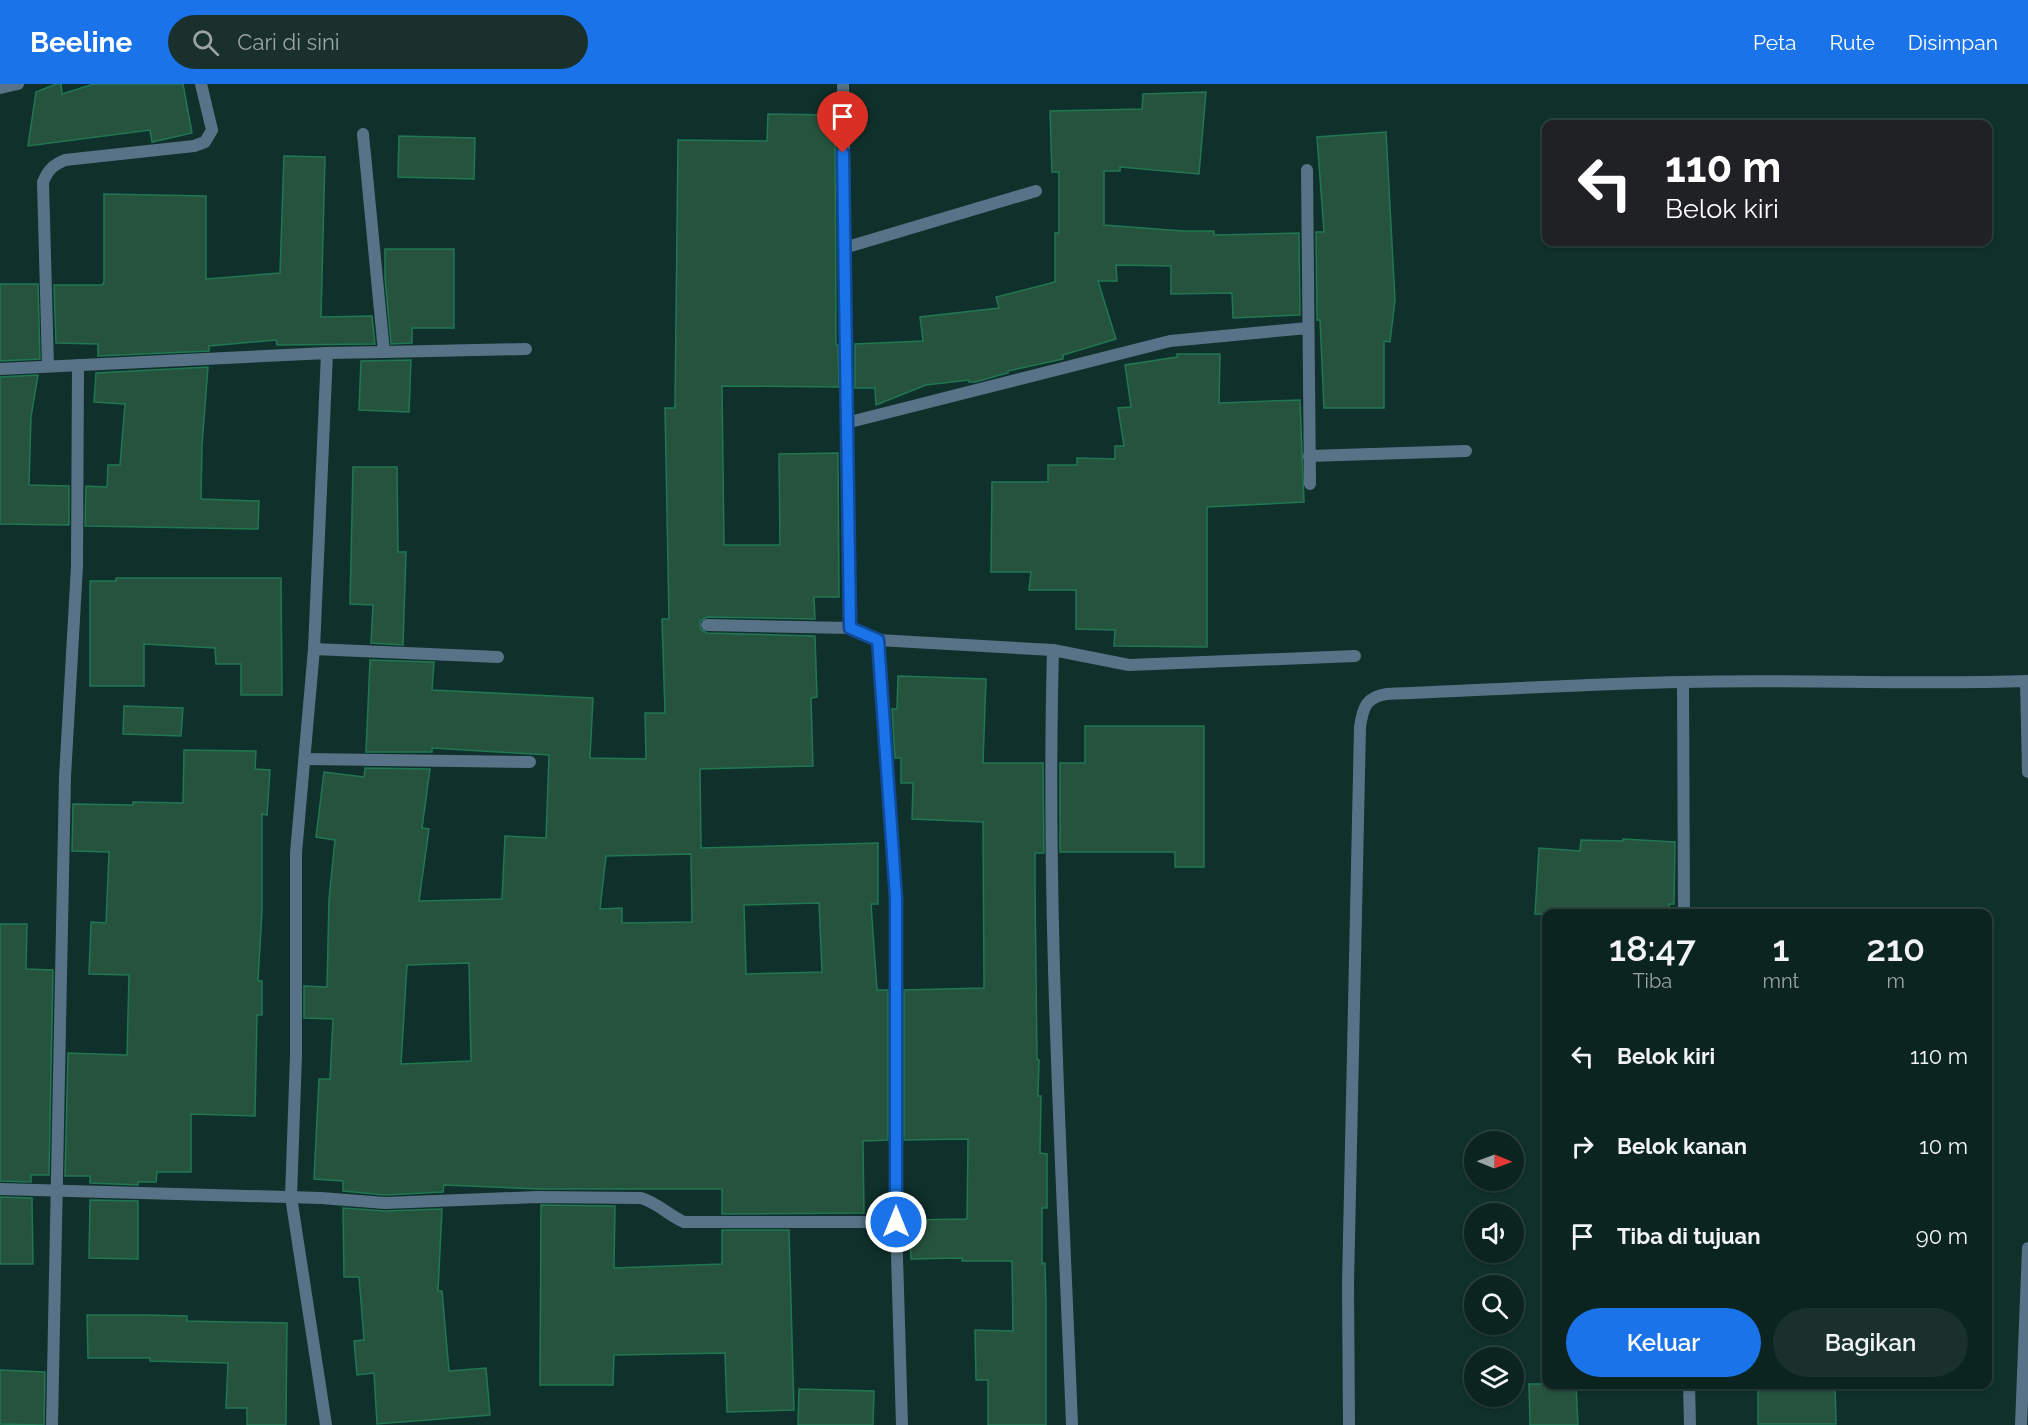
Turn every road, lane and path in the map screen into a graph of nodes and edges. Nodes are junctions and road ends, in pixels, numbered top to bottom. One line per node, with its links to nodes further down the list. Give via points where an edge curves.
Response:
1 (18, 84): 4 (street)
2 (201, 84): 14 (street, via 212,130 204,142 194,147 65,160 48,172 43,182)
3 (843, 84): 8 (street)
4 (0, 88)
5 (363, 134): 11 (street)
6 (1307, 170): 9 (street)
7 (1036, 191): 8 (street)
8 (844, 248): 16 (street)
9 (1308, 328): 16 (street, via 1170,341); 18 (street)
10 (526, 349): 11 (street)
11 (384, 352): 12 (street)
12 (327, 353): 13 (street); 23 (street)
13 (78, 365): 14 (street); 34 (street)
14 (48, 366): 15 (street)
15 (0, 369)
16 (846, 423): 21 (street)
17 (1466, 451): 18 (street)
18 (1309, 456): 19 (street)
19 (1310, 484)
20 (707, 625): 21 (street)
21 (850, 628): 22 (street)
22 (878, 640): 24 (street); 36 (street, via 896,898)
23 (314, 649): 26 (street); 29 (street)
24 (1053, 650): 25 (street, via 1129,666); 42 (street, via 1054,935)
25 (1355, 656)
26 (498, 657)
27 (2027, 681): 28 (street); 31 (street)
28 (1683, 682): 32 (street); 43 (street, via 1388,694 1375,696 1363,707 1349,1261)
29 (304, 759): 30 (street); 35 (street, via 296,853 297,1055)
30 (530, 762)
31 (2028, 772)
32 (1684, 909)
33 (0, 1189): 34 (street)
34 (58, 1189): 35 (street); 39 (street)
35 (291, 1197): 36 (street, via 385,1203 538,1197 641,1198 653,1201 684,1222); 40 (street)
36 (896, 1222): 41 (street)
37 (2028, 1248): 45 (street)
38 (1689, 1389): 44 (street)
39 (52, 1425)
40 (326, 1425)
41 (902, 1425)
42 (1072, 1425)
43 (1349, 1425)
44 (1690, 1425)
45 (2020, 1425)

